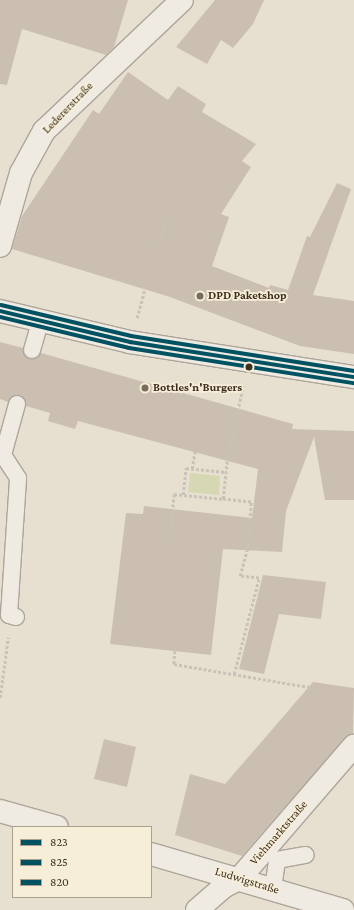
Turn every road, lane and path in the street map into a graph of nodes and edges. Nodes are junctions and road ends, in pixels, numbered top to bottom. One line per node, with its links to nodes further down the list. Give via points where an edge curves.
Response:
1 (182, 0): 3 (street, Ledererstraße, via 44,130 21,173)
2 (168, 217): 4 (path)
3 (0, 246)
4 (156, 250)
5 (0, 311): 6 (street)
6 (40, 322): 7 (lane); 8 (street)
7 (32, 350)
8 (248, 362): 9 (street); 13 (path)
9 (354, 377)
10 (17, 404): 17 (lane, via 3,455 23,479)
11 (195, 451): 12 (path)
12 (192, 468): 13 (path); 14 (path, via 186,468)
13 (226, 472): 15 (path)
14 (183, 495): 15 (path); 16 (path, via 174,494 169,542)
15 (223, 499): 19 (path, via 251,502 248,546 240,576 259,578)
16 (174, 543)
17 (13, 616): 21 (path)
18 (175, 651): 19 (path, via 174,664)
19 (234, 674): 20 (path)
20 (309, 687)
21 (0, 692): 22 (path)
22 (0, 698)
23 (354, 746): 28 (street, Viehmarktstraße)
24 (0, 811): 25 (street)
25 (53, 826)
26 (152, 854): 28 (street, Ludwigstraße)
27 (306, 855): 29 (lane, via 277,860)
28 (239, 879): 29 (street, Ludwigstraße); 30 (street, Viehmarktstraße, via 226,886)
29 (273, 889): 31 (street, Ludwigstraße)
30 (197, 910)
31 (343, 910)

